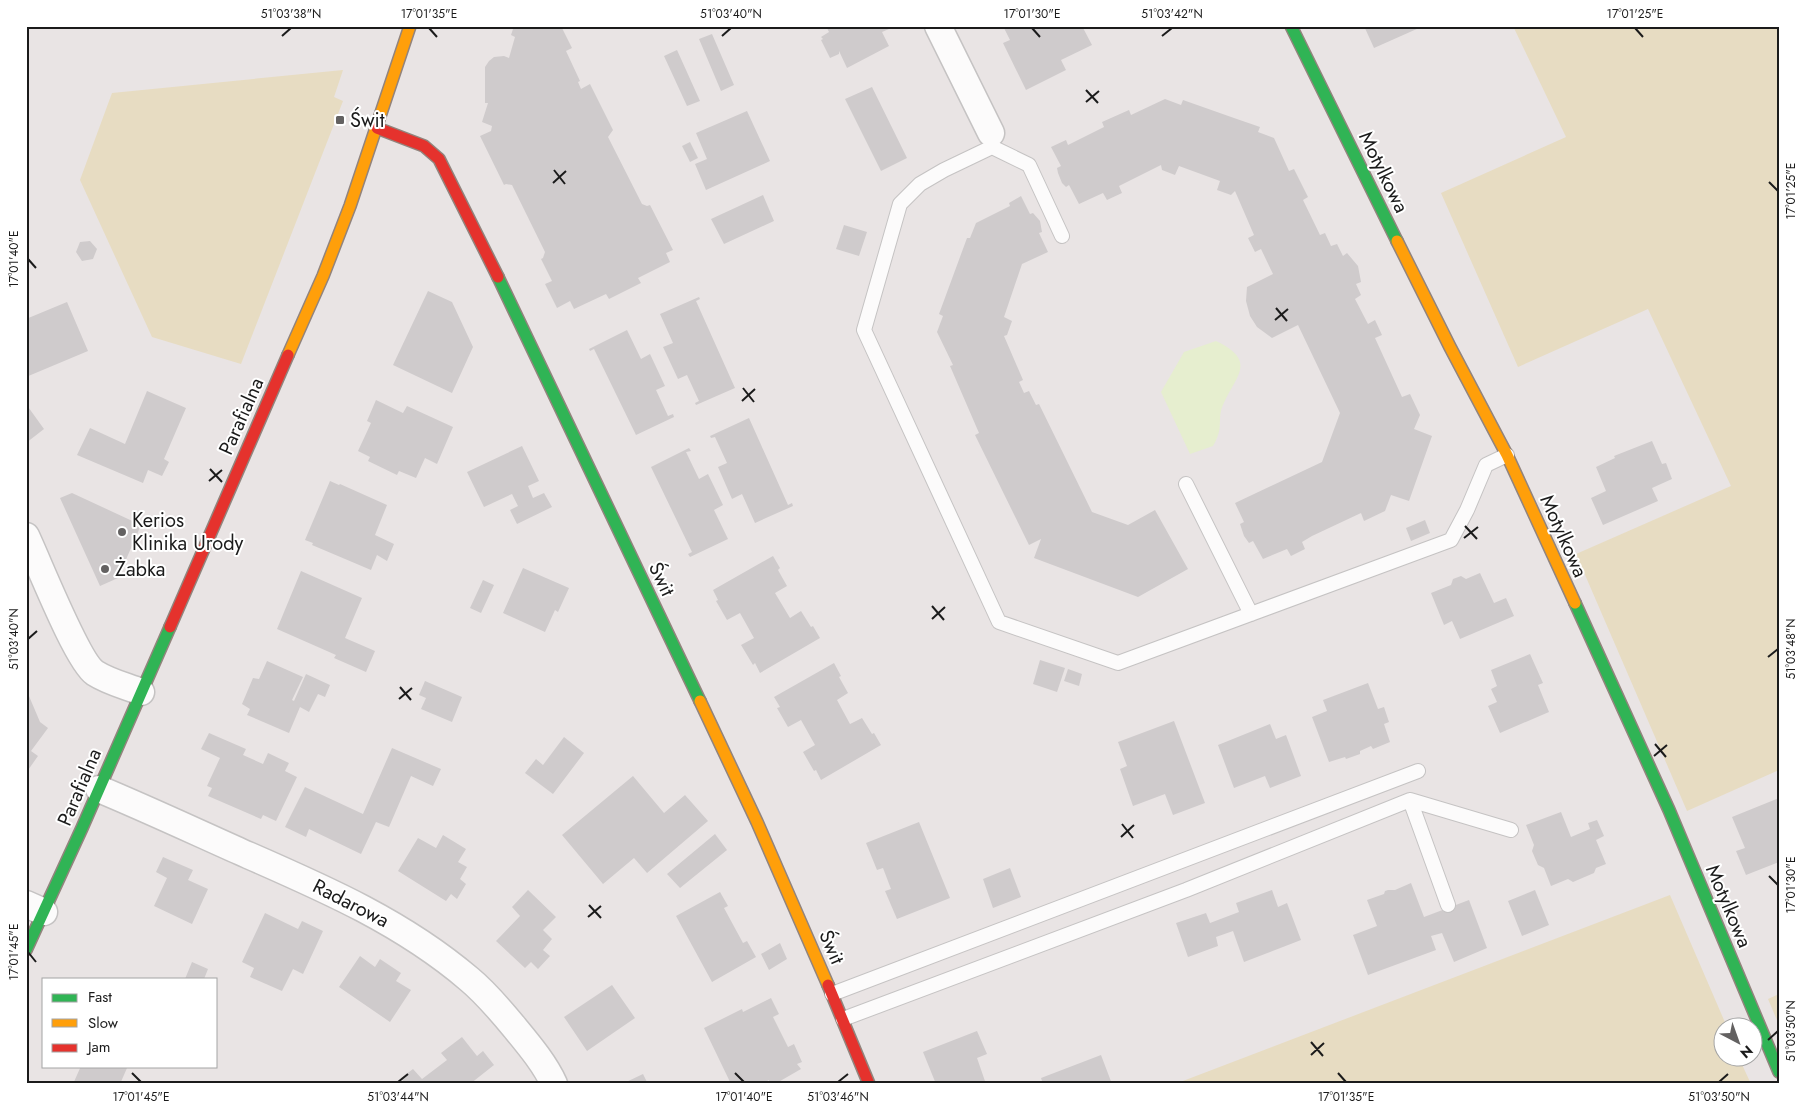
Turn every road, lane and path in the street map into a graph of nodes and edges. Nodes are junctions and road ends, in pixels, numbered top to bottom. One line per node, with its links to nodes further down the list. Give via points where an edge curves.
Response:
1 (410, 26): 4 (street, Parafialna)
2 (938, 26): 5 (street)
3 (1291, 26): 7 (street, Motylkowa, via 1445,338)
4 (377, 128): 11 (street, Parafialna, via 323,276); 19 (street, Świt, via 424,146 439,159 757,822)
5 (991, 140): 6 (lane, via 1029,165); 10 (lane, via 920,184 900,204 864,330 999,622 1118,663)
6 (1062, 236)
7 (1507, 455): 10 (lane, via 1486,465 1451,540); 21 (street, Motylkowa, via 1668,810)
8 (1186, 484): 10 (lane)
9 (26, 536): 11 (street, via 89,667 112,682)
10 (1251, 614)
11 (141, 692): 13 (street, Parafialna)
12 (1418, 770): 19 (lane)
13 (99, 789): 17 (street, Parafialna); 22 (street, Radarowa, via 339,895 396,926 440,955 500,1010)
14 (1410, 800): 15 (lane); 16 (lane); 20 (lane, via 1186,890)
15 (1511, 830)
16 (1448, 905)
17 (35, 908): 18 (street, Parafialna)
18 (26, 950)
19 (832, 994): 20 (street, Świt)
20 (843, 1019): 23 (street, Świt)
21 (1779, 1072)
22 (543, 1081)
23 (869, 1084)

